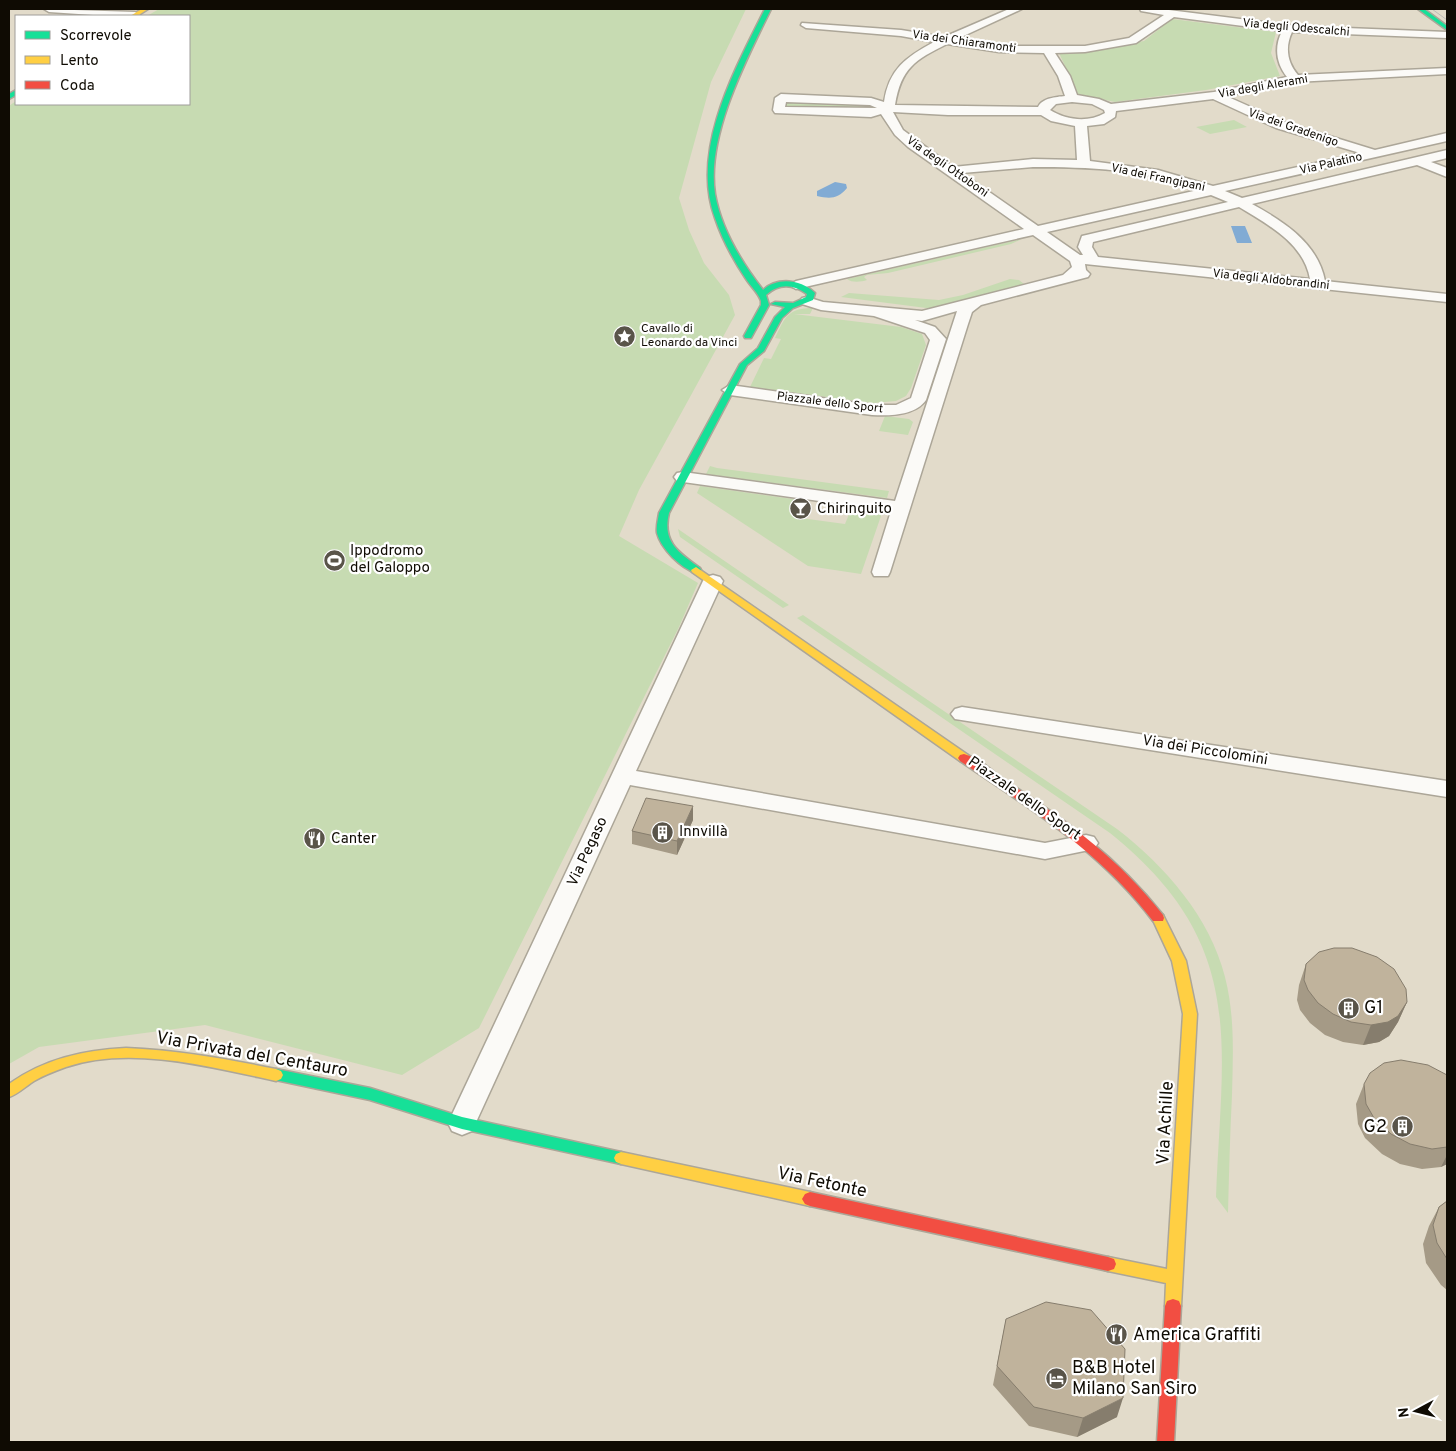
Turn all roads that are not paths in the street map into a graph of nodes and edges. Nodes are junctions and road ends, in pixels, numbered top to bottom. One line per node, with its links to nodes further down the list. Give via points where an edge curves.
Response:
1 (49, 9): 7 (street)
2 (768, 9): 34 (street, via 734,86 712,166 714,207)
3 (1017, 9): 12 (street)
4 (1145, 9): 6 (street, Via degli Odescalchi)
5 (1421, 9): 10 (street)
6 (1172, 14): 9 (street, Via degli Odescalchi); 13 (street, Via dei Chiaramonti, via 1132,41 1085,49)
7 (122, 15)
8 (806, 25): 12 (street, Via dei Chiaramonti, via 885,31)
9 (1290, 28): 11 (street, Via degli Odescalchi); 15 (street, via 1281,55)
10 (1447, 28)
11 (1447, 35)
12 (947, 41): 13 (street, Via dei Chiaramonti); 18 (street, via 913,59 899,73 891,88)
13 (1048, 50): 17 (street, via 1064,76)
14 (1447, 71): 15 (street, Via degli Alerami)
15 (1294, 79): 16 (street, Via degli Alerami)
16 (1214, 95): 19 (street, Via degli Alerami); 23 (street, Via dei Gradenigo, via 1280,126)
17 (1072, 98): 19 (street, Via degli Alerami, via 1094,101); 20 (street, Via degli Alerami, via 1050,102 1044,106)
18 (889, 108): 18 (street, via 871,102 781,98 779,110 871,113); 20 (street); 27 (street, Via degli Ottoboni, via 887,114 899,132)
19 (1109, 108): 21 (street, via 1111,114 1107,118)
20 (1044, 112): 21 (street, via 1058,119)
21 (1081, 123): 26 (street)
22 (1447, 137): 23 (street, Via Palatino)
23 (1375, 154): 29 (street, Via Palatino)
24 (1447, 154): 25 (street, Via Palatino)
25 (1419, 161): 28 (street); 30 (street, Via Palatino)
26 (1084, 164): 27 (street, Via dei Frangipani, via 1012,164); 29 (street, Via dei Frangipani, via 1137,171)
27 (952, 171): 32 (street, Via degli Ottoboni, via 1033,226)
28 (1447, 173)
29 (1215, 190): 30 (street); 31 (street, Via Palatino)
30 (1242, 202): 36 (street, Via Palatino, via 1088,238 1085,247); 39 (street, via 1295,239 1309,258)
31 (1058, 226): 32 (street, Via Palatino); 33 (street, via 1059,234)
32 (1036, 232): 33 (street); 38 (street)
33 (1049, 239): 35 (street)
34 (738, 259): 38 (street, via 752,271); 40 (street)
35 (1076, 259): 36 (street); 37 (street, via 1080,268)
36 (1094, 261): 37 (street, Piazzale dello Sport, via 1091,272); 39 (street, Via degli Aldobrandini)
37 (1069, 276): 43 (street, Piazzale dello Sport)
38 (790, 284): 40 (street, via 770,287); 42 (street, via 810,292 811,297)
39 (1318, 285): 41 (street, Via degli Aldobrandini)
40 (764, 296): 44 (street, via 778,305); 46 (street, via 765,305 743,348)
41 (1447, 298)
42 (807, 301): 44 (street, Piazzale dello Sport); 45 (street, Piazzale dello Sport, via 820,306)
43 (975, 303): 45 (street, Piazzale dello Sport, via 922,316); 49 (street, via 965,310)
44 (792, 306): 46 (street, Piazzale dello Sport, via 779,317 761,349)
45 (880, 313): 47 (street, Piazzale dello Sport, via 930,330 938,339 918,400 912,405 895,410 872,410)
46 (744, 364): 47 (street, Piazzale dello Sport)
47 (730, 390): 48 (street, Piazzale dello Sport)
48 (684, 477): 49 (street); 51 (street, Piazzale dello Sport, via 662,518 660,536 669,549)
49 (901, 507): 50 (street)
50 (881, 572)
51 (713, 581): 53 (street, Via Pegaso); 55 (street, Piazzale dello Sport)
52 (962, 714): 54 (street, Via dei Piccolomini)
53 (623, 776): 55 (street, Piazzale dello Sport, via 1045,851); 57 (street, Via Pegaso)
54 (1447, 788)
55 (1086, 842): 58 (street, Via Achille, via 1127,878 1152,907 1173,944 1185,980 1190,1014)
56 (9, 1091): 57 (street, Via Privata del Centauro, via 52,1066 82,1058 114,1053 152,1054 191,1058 384,1097)
57 (462, 1123): 58 (street, Via Fetonte)
58 (1175, 1278): 59 (street, Via Achille)
59 (1165, 1442)

